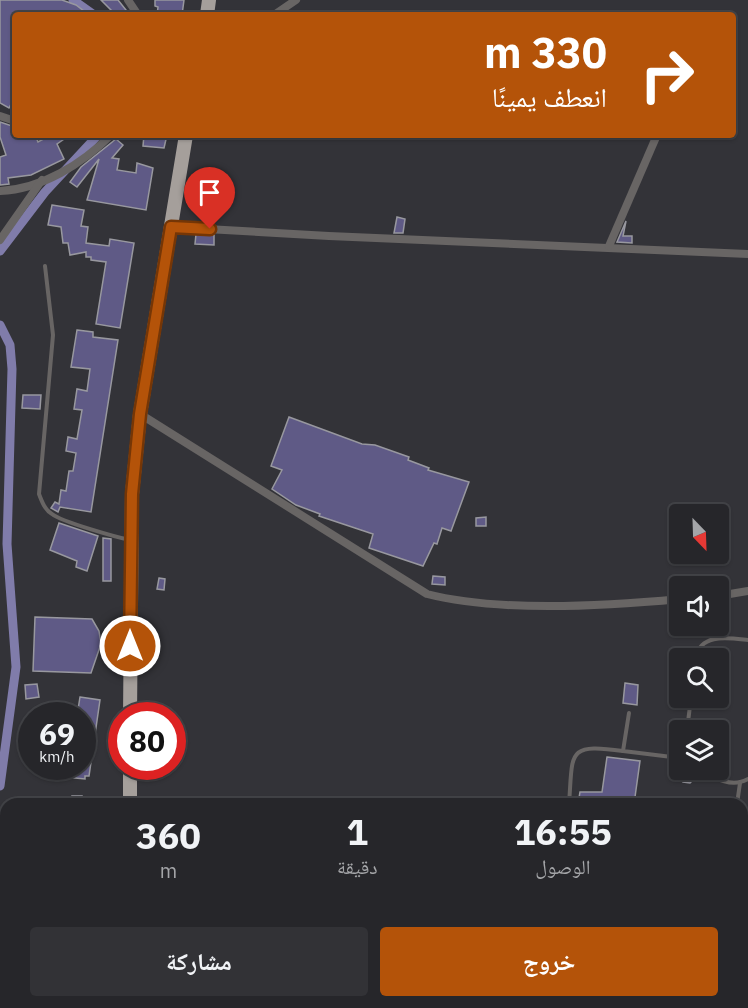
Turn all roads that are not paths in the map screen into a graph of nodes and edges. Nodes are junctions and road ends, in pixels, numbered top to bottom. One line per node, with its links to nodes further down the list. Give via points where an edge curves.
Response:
1 (296, 0): 2 (street)
2 (278, 12)
3 (108, 138): 6 (street, via 69,170)
4 (186, 138): 8 (highway)
5 (656, 138): 10 (street)
6 (42, 180): 7 (street); 9 (street)
7 (0, 191)
8 (171, 227): 10 (street); 13 (highway)
9 (0, 240)
10 (609, 246): 11 (street)
11 (748, 254)
12 (45, 266): 14 (lane, via 53,335 39,494 45,508 57,517)
13 (140, 414): 14 (highway); 17 (street, via 427,594 528,604)
14 (131, 540): 20 (highway)
15 (748, 591): 16 (street)
16 (729, 594)
17 (669, 599)
18 (748, 640): 19 (lane, via 721,638 705,641)
19 (699, 648)
20 (130, 702)
21 (629, 713): 22 (lane)
22 (623, 751): 23 (lane); 29 (lane, via 588,747 579,751 573,758)
23 (669, 757)
24 (748, 778): 27 (lane)
25 (130, 780): 28 (highway)
26 (718, 780): 27 (lane)
27 (740, 783): 30 (lane)
28 (130, 798)
29 (570, 798)
30 (738, 798)

